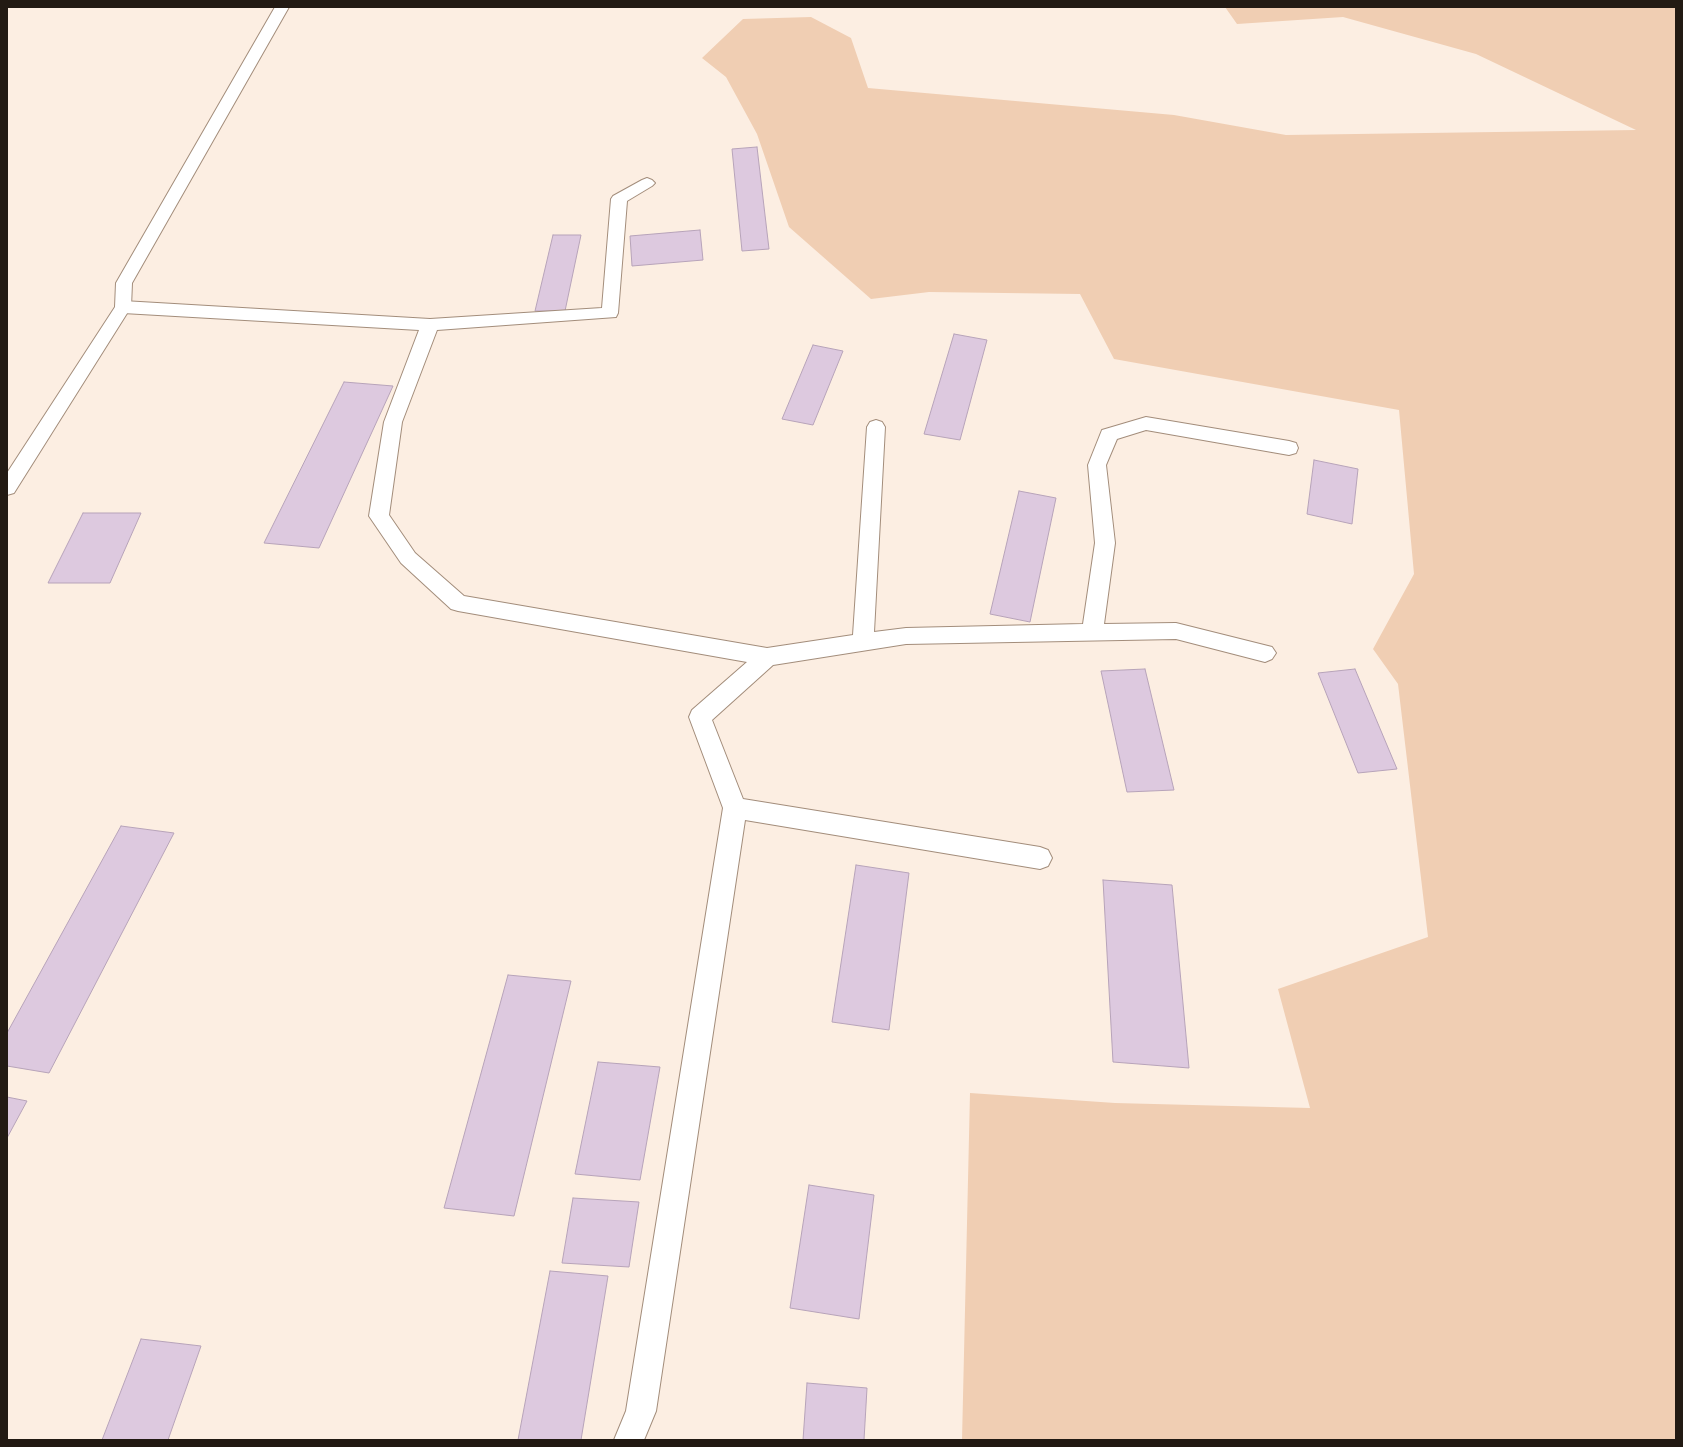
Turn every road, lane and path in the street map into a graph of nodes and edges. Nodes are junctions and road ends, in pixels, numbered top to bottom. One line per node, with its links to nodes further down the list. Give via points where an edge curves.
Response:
1 (282, 7): 3 (street, via 124,283)
2 (647, 183): 4 (street, via 619,199 610,313)
3 (123, 307): 4 (street); 7 (street)
4 (430, 325): 11 (street, via 392,422 379,516 408,558 458,603)
5 (876, 427): 9 (street)
6 (1289, 448): 8 (street, via 1146,423 1109,435 1097,465 1105,543)
7 (7, 488)
8 (1092, 632): 9 (street, via 906,636); 10 (street, via 1176,631)
9 (863, 643): 11 (street)
10 (1265, 653)
11 (768, 657): 12 (street, via 700,716)
12 (735, 808): 13 (street); 14 (street, via 640,1411)
13 (1040, 858)
14 (629, 1440)

